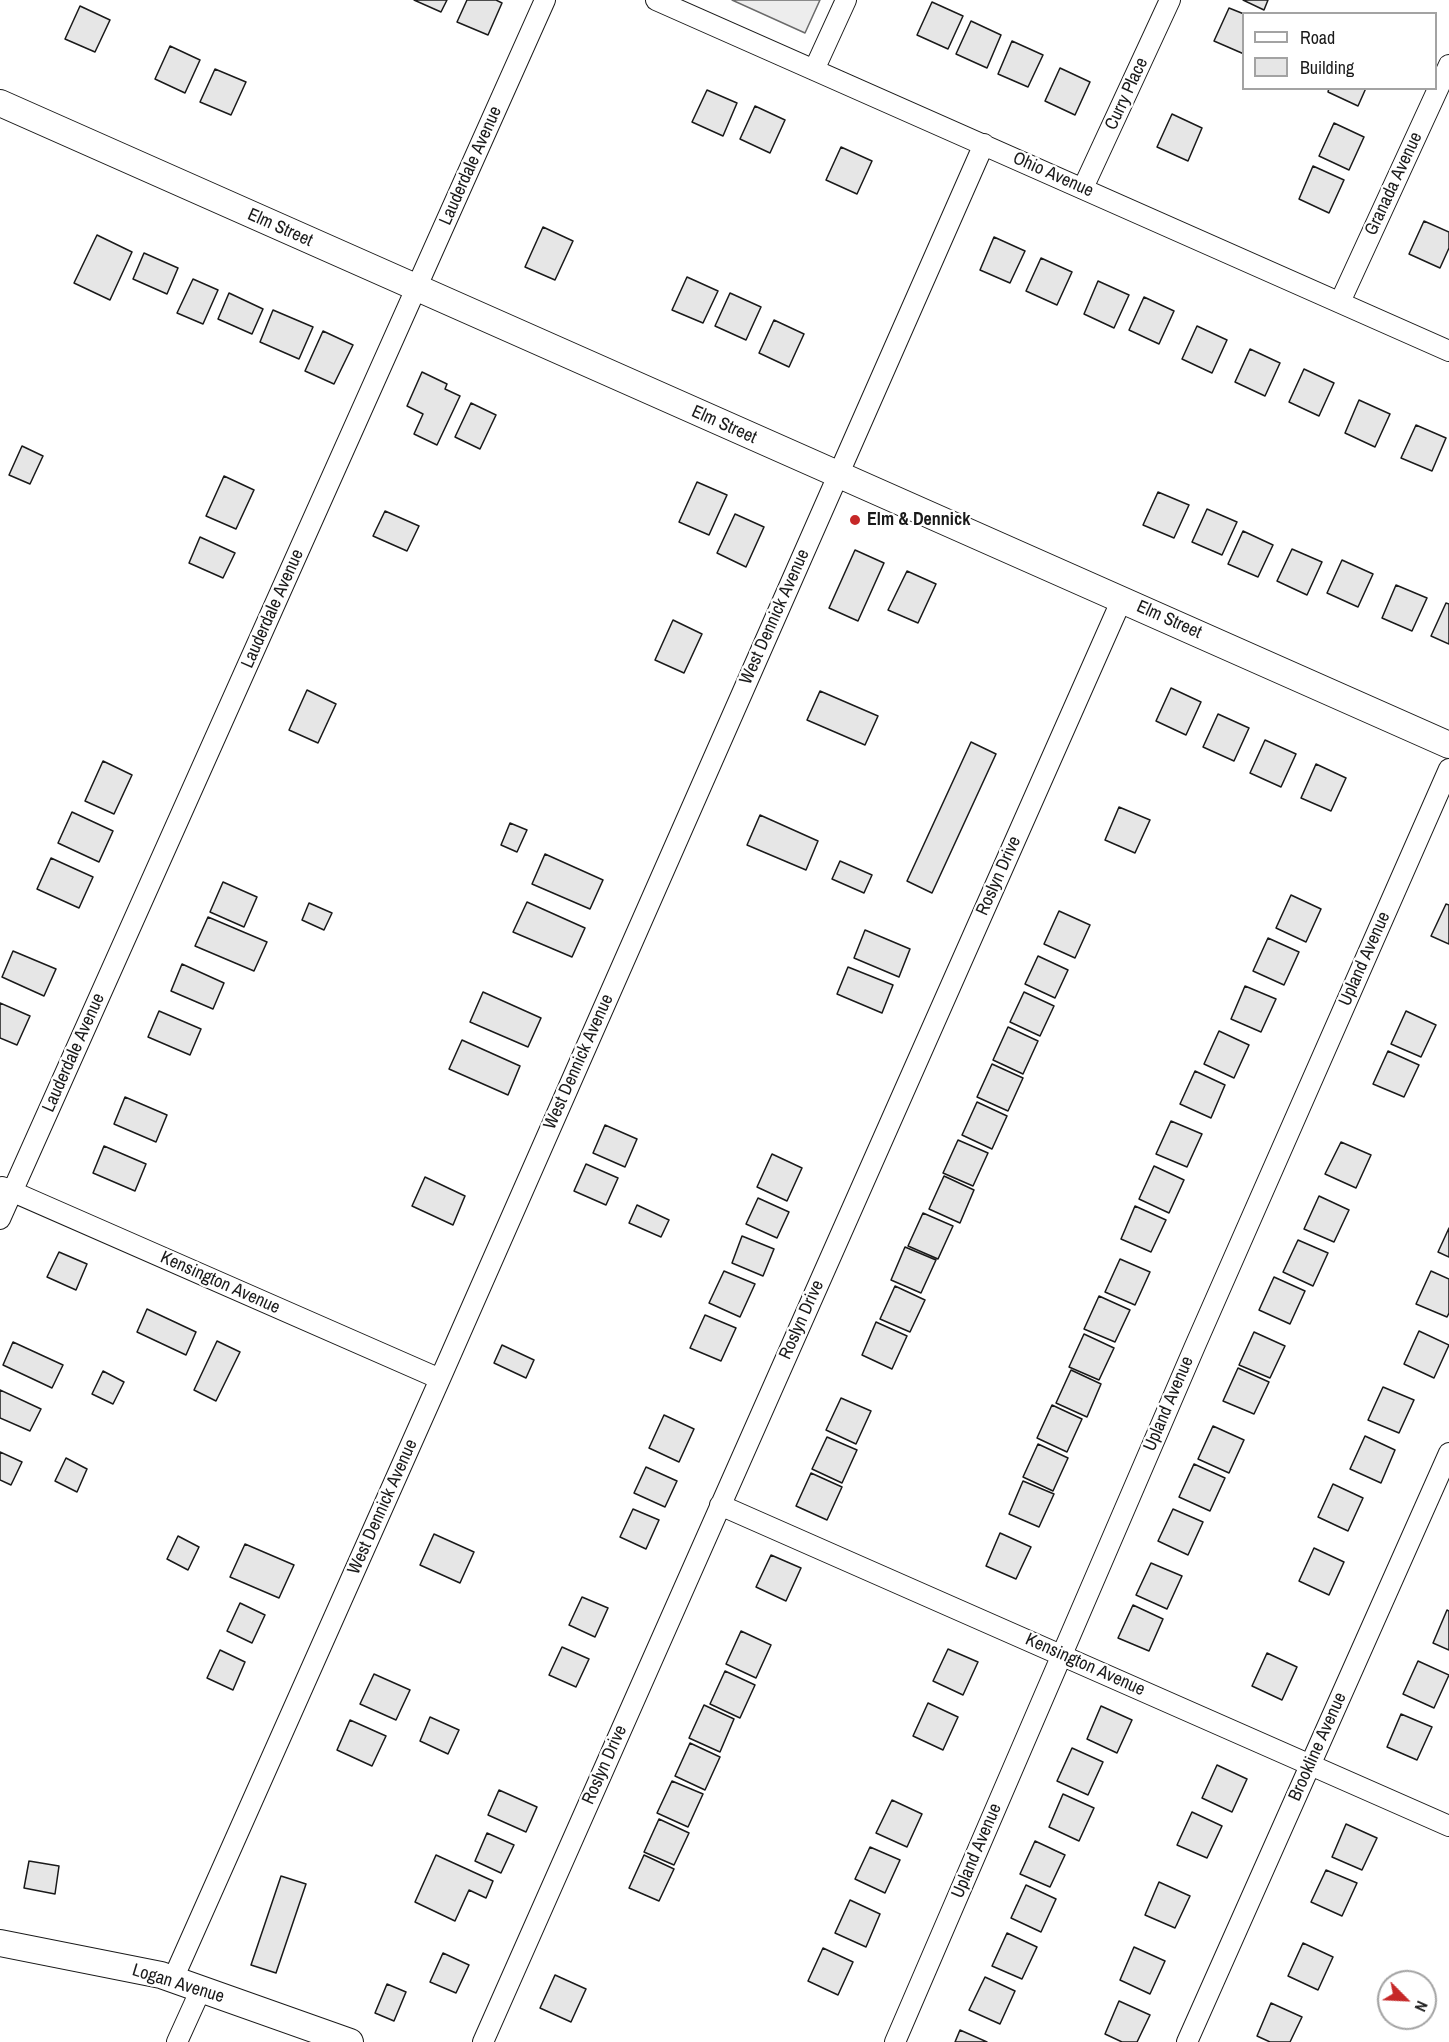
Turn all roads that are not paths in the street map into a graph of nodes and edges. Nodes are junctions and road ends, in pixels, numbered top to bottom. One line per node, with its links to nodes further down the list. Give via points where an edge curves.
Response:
1 (545, 0): 10 (street, Lauderdale Avenue)
2 (656, 0): 6 (street, Ohio Avenue)
3 (846, 0): 6 (street)
4 (1170, 0): 9 (street, Curry Place)
5 (1449, 65): 11 (street, Granada Avenue)
6 (814, 70): 8 (street, Ohio Avenue)
7 (1, 105): 10 (street, Elm Street)
8 (984, 144): 9 (street, Ohio Avenue); 13 (street, West Dennick Avenue)
9 (1083, 188): 11 (street, Ohio Avenue)
10 (417, 289): 13 (street, Elm Street); 17 (street, Lauderdale Avenue)
11 (1340, 302): 12 (street, Ohio Avenue)
12 (1449, 351)
13 (838, 475): 14 (street, Elm Street); 19 (street, West Dennick Avenue)
14 (1122, 599): 15 (street, Elm Street); 21 (street, Roslyn Drive)
15 (1449, 745)
16 (1449, 769): 22 (street, Upland Avenue)
17 (6, 1189): 18 (street, Lauderdale Avenue); 19 (street, Kensington Avenue)
18 (0, 1219)
19 (440, 1379): 26 (street, West Dennick Avenue)
20 (1449, 1453): 23 (street, Brookline Avenue)
21 (720, 1504): 22 (street, Kensington Avenue); 30 (street, Roslyn Drive)
22 (1061, 1654): 23 (street, Kensington Avenue); 31 (street, Upland Avenue)
23 (1310, 1765): 24 (street, Kensington Avenue); 32 (street, Brookline Avenue)
24 (1449, 1826)
25 (0, 1943): 26 (street, Logan Avenue)
26 (173, 1979): 27 (street, Logan Avenue)
27 (201, 1989): 28 (street); 29 (street, Logan Avenue)
28 (177, 2042)
29 (351, 2042)
30 (483, 2042)
31 (895, 2042)
32 (1187, 2042)

